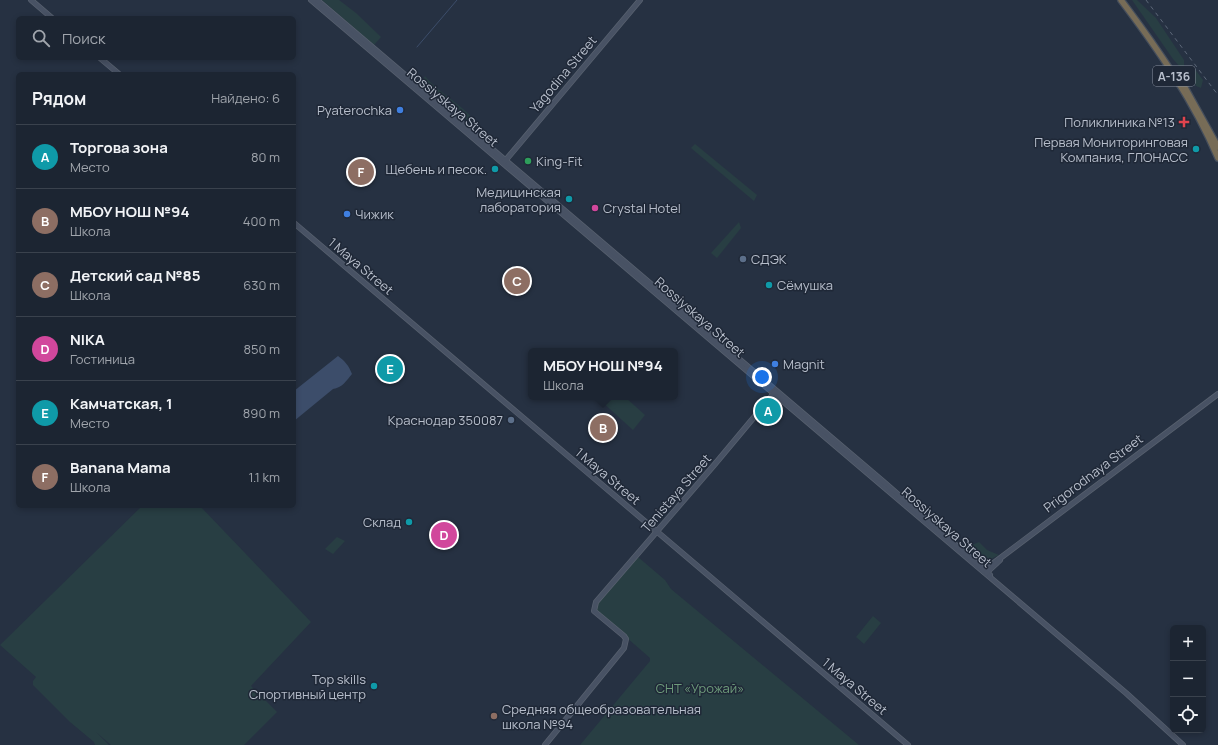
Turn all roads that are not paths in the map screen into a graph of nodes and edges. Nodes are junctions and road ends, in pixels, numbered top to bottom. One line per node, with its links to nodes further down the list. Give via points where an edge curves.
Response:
1 (31, 0): 7 (street)
2 (311, 0): 14 (street, Rossiyskaya Street)
3 (317, 0): 12 (street, Rossiyskaya Street)
4 (640, 0): 11 (street, Yagodina Street)
5 (1121, 0): 13 (highway, А-136, via 1171,70)
6 (1125, 0): 10 (highway, А-136, via 1174,67)
7 (50, 16)
8 (102, 60): 9 (street)
9 (117, 72)
10 (1218, 147)
11 (510, 154): 12 (street); 14 (street, Yagodina Street); 15 (street)
12 (499, 155): 14 (street, Rossiyskaya Street)
13 (1218, 158)
14 (504, 162): 15 (street, Rossiyskaya Street); 17 (street, Rossiyskaya Street)
15 (512, 166): 17 (street, Rossiyskaya Street)
16 (296, 225): 20 (street, 1 Maya Street)
17 (774, 392): 20 (street, Tenistaya Street); 21 (street, Rossiyskaya Street)
18 (1218, 394): 21 (street, Prigorodnaya Street)
19 (1218, 398): 21 (street, Prigorodnaya Street)
20 (657, 532): 22 (street, Tenistaya Street, via 596,602 594,610 624,636 624,648); 23 (street, 1 Maya Street)
21 (985, 571): 24 (street, Rossiyskaya Street); 25 (street, Rossiyskaya Street, via 1157,717)
22 (545, 745)
23 (908, 745)
24 (1183, 745)
25 (1186, 745)

